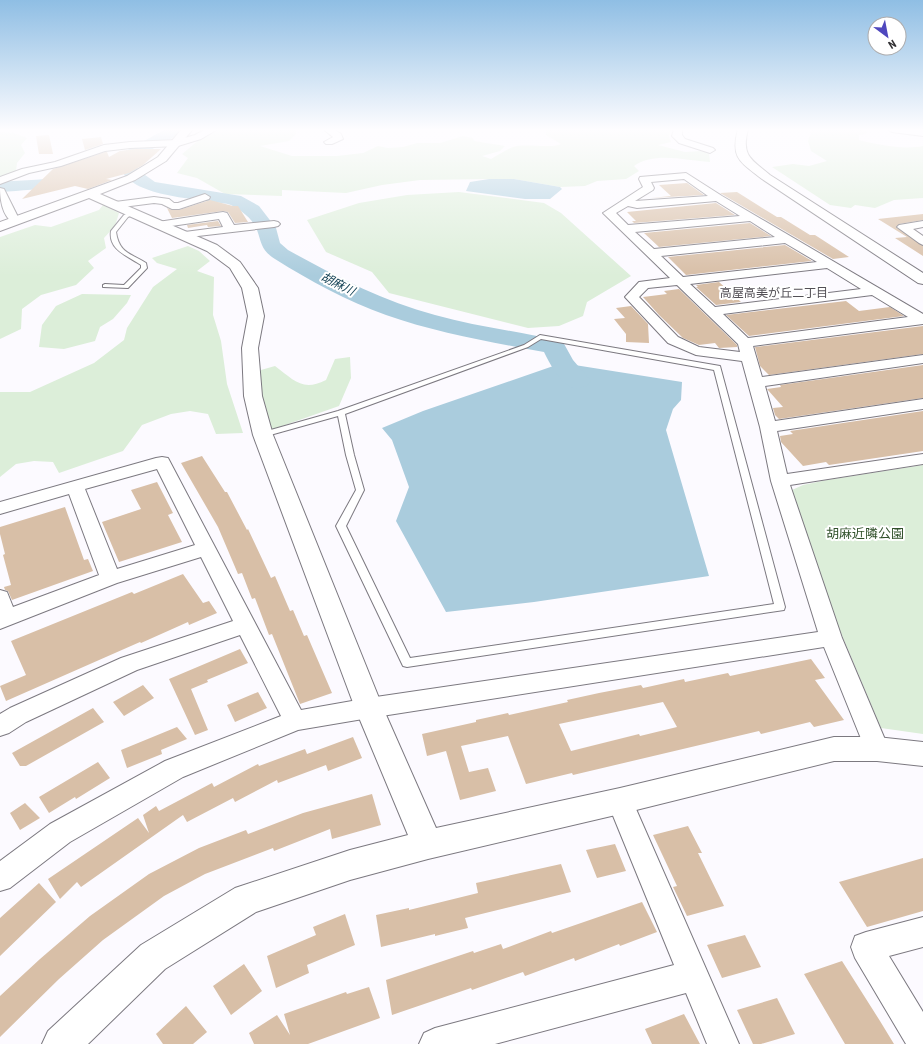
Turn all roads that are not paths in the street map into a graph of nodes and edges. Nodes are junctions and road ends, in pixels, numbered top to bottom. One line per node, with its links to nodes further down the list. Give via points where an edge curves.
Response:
1 (9, 178): 6 (street)
2 (131, 178): 8 (street)
3 (662, 178): 11 (street, via 644,179 649,188)
4 (689, 178): 10 (street)
5 (767, 178): 26 (street)
6 (0, 181)
7 (0, 191): 14 (street, via 14,219)
8 (90, 194): 12 (street); 14 (street)
9 (205, 197): 12 (street, via 179,206 154,200)
10 (718, 198): 11 (street, via 637,205); 13 (street)
11 (626, 202): 20 (street, via 610,213)
12 (124, 209): 17 (street); 28 (lane, via 126,216 114,232 114,243 118,250 144,264 144,268 126,288)
13 (751, 218): 20 (street); 22 (street)
14 (18, 220): 18 (street)
15 (274, 224): 19 (street)
16 (923, 224): 23 (street, via 903,227)
17 (158, 225): 19 (street, via 223,215); 21 (street)
18 (0, 227)
19 (230, 229): 21 (street)
20 (626, 229): 24 (street)
21 (181, 235): 38 (street, via 212,248 235,265 250,288 256,316 250,348 253,389)
22 (785, 239): 24 (street); 25 (street)
23 (923, 241)
24 (651, 253): 27 (street)
25 (831, 264): 27 (street); 29 (street)
26 (923, 280)
27 (683, 281): 30 (street); 32 (street, via 644,285 632,297 673,340 696,351)
28 (105, 286)
29 (875, 291): 30 (street); 31 (street)
30 (714, 311): 32 (street)
31 (923, 320): 32 (street)
32 (747, 350): 34 (street)
33 (923, 359): 34 (street)
34 (756, 383): 37 (street)
35 (923, 404): 37 (street)
36 (341, 413): 36 (lane, via 526,346 540,337 717,368 780,608 407,663 341,526 360,490); 38 (lane)
37 (768, 427): 40 (street)
38 (263, 435): 49 (street)
39 (923, 459): 40 (street)
40 (780, 481): 48 (street)
41 (75, 486): 42 (street); 43 (street, via 162,462); 44 (street)
42 (0, 508)
43 (206, 548): 44 (street); 47 (street)
44 (110, 578): 46 (street)
45 (0, 597): 46 (street)
46 (3, 620)
47 (246, 625): 50 (street); 51 (street, via 129,664 18,715)
48 (831, 638): 49 (street); 52 (street)
49 (369, 708): 50 (street); 55 (street)
50 (295, 721): 56 (street, via 174,769 60,833)
51 (0, 726)
52 (877, 749): 53 (street); 54 (street, via 834,749)
53 (923, 754)
54 (620, 801): 55 (street); 58 (street)
55 (428, 844): 60 (street, via 350,865 246,899 153,957)
56 (0, 878)
57 (923, 932): 59 (street, via 866,947)
58 (694, 975): 61 (street); 62 (street)
59 (923, 1042)
60 (61, 1044)
61 (435, 1044)
62 (724, 1044)

